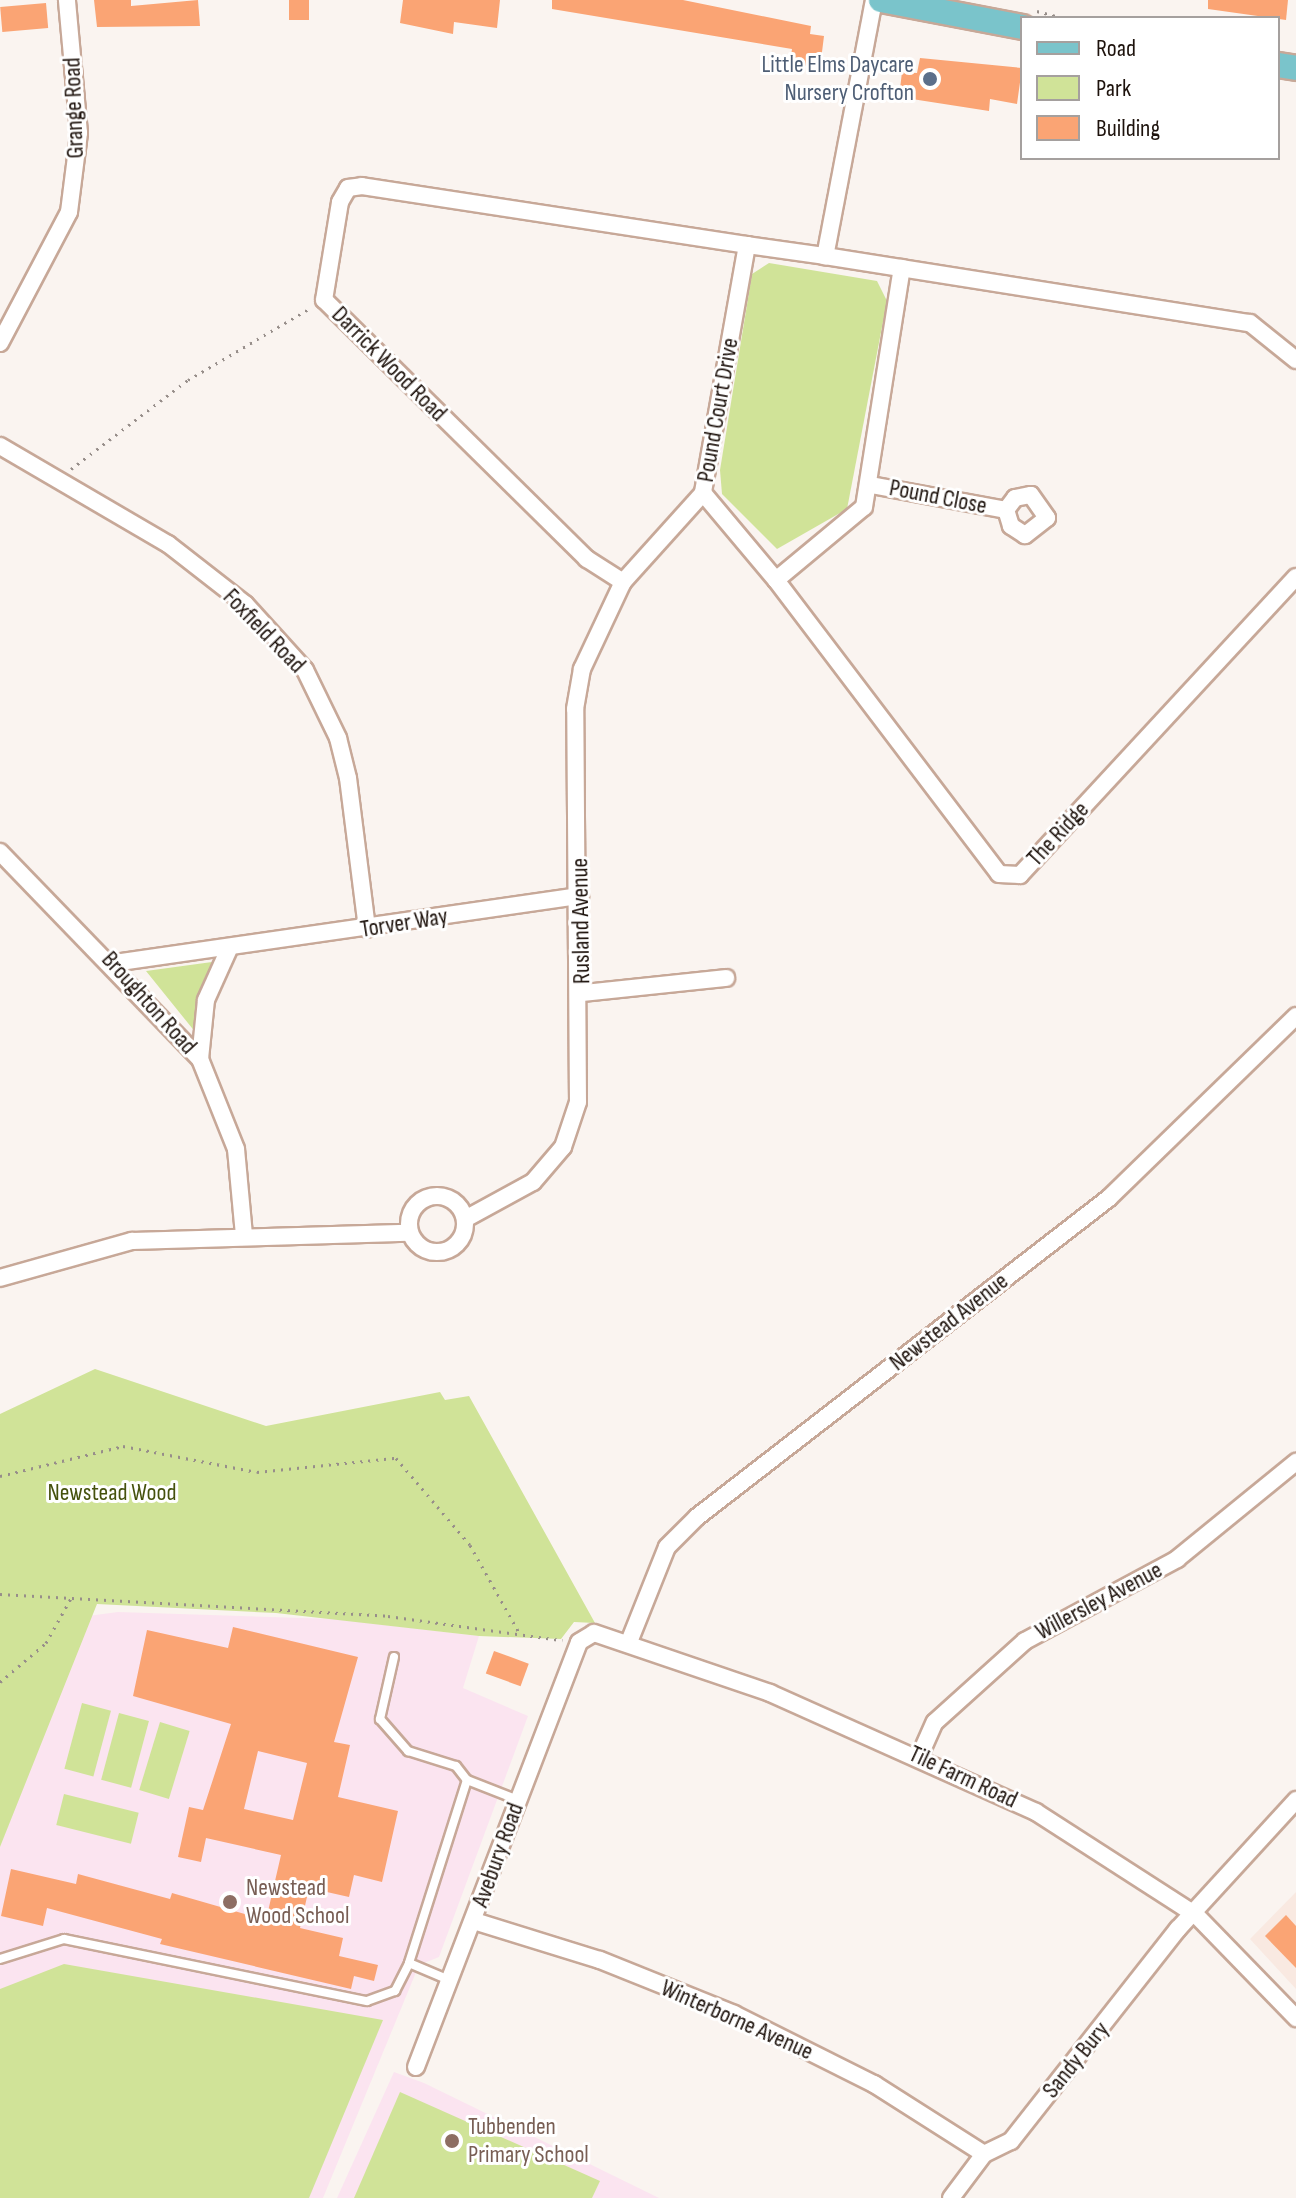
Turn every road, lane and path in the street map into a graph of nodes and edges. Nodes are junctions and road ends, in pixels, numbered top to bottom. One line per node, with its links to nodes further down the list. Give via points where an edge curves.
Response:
1 (67, 0): 9 (street, Grange Road, via 79,133 69,212)
2 (874, 0): 6 (street)
3 (881, 0): 4 (main road)
4 (1020, 27)
5 (747, 245): 6 (street); 8 (street, Darrick Wood Road, via 362,186 348,188 340,202); 14 (street, Pound Court Drive)
6 (825, 256): 7 (street)
7 (902, 268): 10 (street, via 1250,323); 13 (street)
8 (324, 300): 12 (path, via 188,380); 18 (street, Darrick Wood Road, via 587,559)
9 (0, 343)
10 (1296, 360)
11 (0, 446): 12 (street, Foxfield Road)
12 (59, 478): 21 (street, Foxfield Road, via 168,544 245,604 305,670 342,751)
13 (871, 485): 15 (street, Pound Close); 17 (street, via 850,524)
14 (703, 493): 17 (street, Pound Court Drive); 18 (street, Rusland Avenue)
15 (1006, 510)
16 (1296, 577): 17 (street, The Ridge, via 1020,875 999,874)
17 (776, 580)
18 (623, 582): 20 (street, Rusland Avenue, via 582,669 575,709)
19 (0, 852): 23 (street, Broughton Road)
20 (580, 896): 21 (street, Torver Way); 25 (street, Rusland Avenue)
21 (367, 929): 22 (street, Torver Way)
22 (228, 951): 23 (street, Torver Way); 27 (street, via 206,1000)
23 (114, 963): 27 (street, Broughton Road)
24 (726, 978): 25 (street)
25 (583, 993): 28 (street, Rusland Avenue, via 578,1102 563,1147 533,1182)
26 (1296, 1016): 38 (street, Newstead Avenue, via 1109,1198 697,1517 667,1547)
27 (200, 1059): 30 (street, Broughton Road, via 236,1149)
28 (467, 1218): 29 (street, Rusland Avenue, via 455,1246 439,1252 420,1247); 29 (street, via 440,1196 422,1201)
29 (408, 1233): 30 (street)
30 (244, 1236): 31 (street, via 132,1241)
31 (0, 1278)
32 (1296, 1462): 41 (street, Willersley Avenue, via 1177,1559 1025,1641 935,1722)
33 (0, 1476): 36 (path, via 123,1446 257,1472 396,1458 470,1545)
34 (0, 1594): 35 (path)
35 (71, 1597): 36 (path, via 388,1616); 40 (path, via 46,1643)
36 (520, 1634): 37 (path)
37 (579, 1642): 38 (street, Tile Farm Road, via 594,1633); 44 (street, Avebury Road)
38 (629, 1642): 41 (street, Tile Farm Road)
39 (394, 1657): 42 (lane, via 380,1719 408,1751 456,1766)
40 (0, 1682)
41 (920, 1755): 45 (street, Tile Farm Road, via 1036,1812)
42 (467, 1780): 44 (lane); 48 (lane)
43 (1296, 1800): 45 (street, Sandy Bury)
44 (519, 1801): 46 (street, Avebury Road)
45 (1196, 1915): 50 (street, Tile Farm Road); 52 (street, Sandy Bury, via 1011,2141)
46 (474, 1921): 49 (street, Avebury Road); 52 (street, Winterborne Avenue, via 600,1960 734,2014 874,2084)
47 (0, 1959): 48 (lane, via 64,1939 367,2001 395,1991)
48 (409, 1963): 49 (lane)
49 (449, 1980): 51 (street, Avebury Road)
50 (1296, 2018)
51 (416, 2067)
52 (984, 2154): 53 (street, Sandy Bury)
53 (951, 2198)

